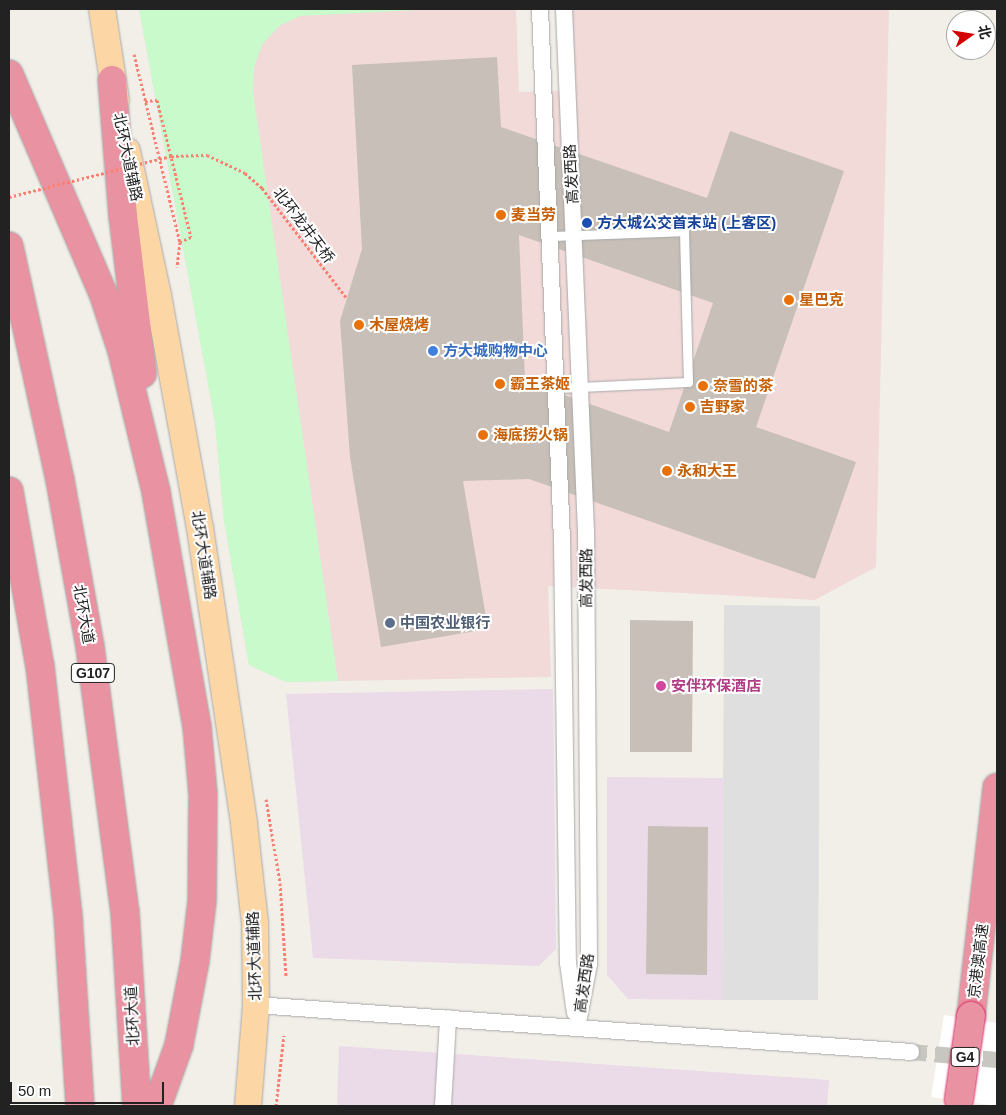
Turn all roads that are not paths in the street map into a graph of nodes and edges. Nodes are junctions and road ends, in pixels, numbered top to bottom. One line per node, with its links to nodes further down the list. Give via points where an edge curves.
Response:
1 (102, 9): 5 (main road, 北环大道辅路)
2 (540, 9): 6 (street, 高发西路)
3 (564, 9): 7 (street, 高发西路)
4 (9, 74): 12 (highway, via 104,296 122,351)
5 (112, 80): 12 (highway, via 123,216); 14 (main road, 北环大道辅路, via 158,295 222,670 255,923)
6 (550, 236): 7 (lane); 10 (street, 高发西路)
7 (574, 236): 9 (street, 高发西路); 9 (lane, via 684,231 688,382)
8 (9, 246): 20 (highway, 北环大道 / G107, via 57,461 90,648 125,912)
9 (582, 386): 10 (lane); 16 (street, 高发西路, via 589,964)
10 (557, 388): 16 (street, 高发西路, via 568,963)
11 (9, 491): 19 (highway, via 45,705 68,915)
12 (156, 492): 21 (highway, via 197,726 203,794 202,901 195,961 178,1045)
13 (997, 787): 18 (highway, 京港澳高速 / G4, bridge)
14 (256, 1005): 15 (street); 22 (main road, 北环大道辅路)
15 (448, 1018): 16 (street); 23 (street)
16 (577, 1028): 17 (street)
17 (911, 1052)
18 (959, 1103)
19 (80, 1106)
20 (137, 1106)
21 (157, 1106)
22 (248, 1106)
23 (443, 1106)

